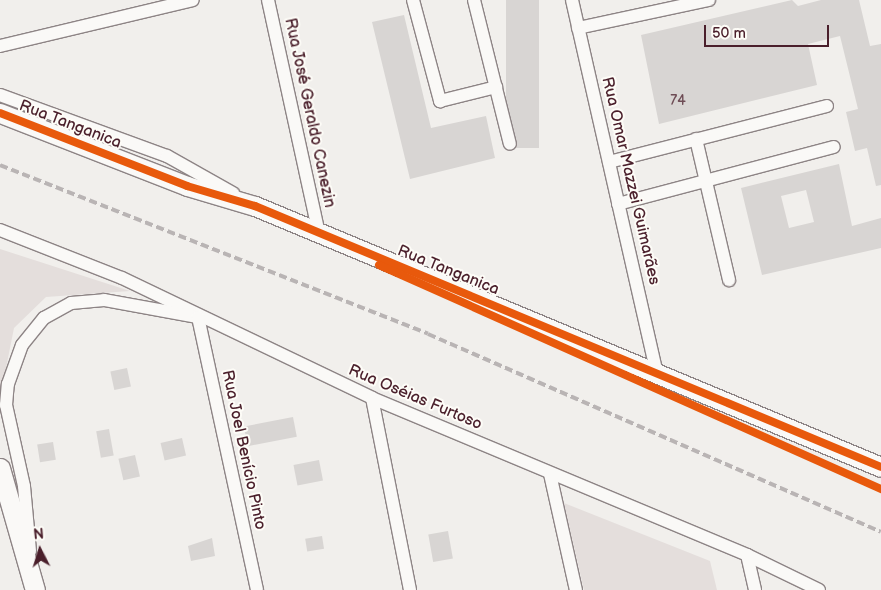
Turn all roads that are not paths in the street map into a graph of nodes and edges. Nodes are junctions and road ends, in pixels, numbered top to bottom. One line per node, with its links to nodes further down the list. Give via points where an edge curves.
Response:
1 (193, 0): 8 (street)
2 (268, 0): 21 (street, Rua José Geraldo Canezin)
3 (413, 0): 9 (street, via 440,101)
4 (474, 0): 9 (street)
5 (572, 0): 7 (street, Rua Omar Mazzei Guimarães)
6 (709, 0): 7 (street)
7 (578, 28): 16 (street, Rua Omar Mazzei Guimarães)
8 (0, 46)
9 (496, 87): 14 (street)
10 (0, 95): 19 (street, via 167,156)
11 (827, 106): 13 (street)
12 (0, 113): 19 (street, Rua Tanganica, via 187,186)
13 (696, 140): 16 (street); 17 (street)
14 (510, 144)
15 (834, 147): 17 (street)
16 (609, 162): 18 (street, Rua Omar Mazzei Guimarães)
17 (706, 181): 18 (street); 22 (street)
18 (618, 204): 24 (street, Rua Omar Mazzei Guimarães)
19 (255, 206): 21 (street, Rua Tanganica)
20 (0, 230): 23 (street, Rua Oséias Furtoso, via 122,278)
21 (319, 234): 24 (street, Rua Tanganica)
22 (729, 280)
23 (198, 317): 25 (street, Rua Oséias Furtoso); 30 (street, via 104,300 84,300 44,318 22,345 6,406 24,486); 31 (street, Rua Joel Benício Pinto)
24 (656, 370): 26 (street, Rua Tanganica)
25 (372, 398): 28 (street, Rua Oséias Furtoso); 32 (street)
26 (881, 467)
27 (0, 468): 30 (street)
28 (550, 474): 29 (street, Rua Oséias Furtoso); 33 (street)
29 (747, 555): 34 (street); 35 (street, Rua Oséias Furtoso)
30 (34, 584)
31 (257, 590)
32 (410, 590)
33 (576, 590)
34 (755, 590)
35 (819, 590)

